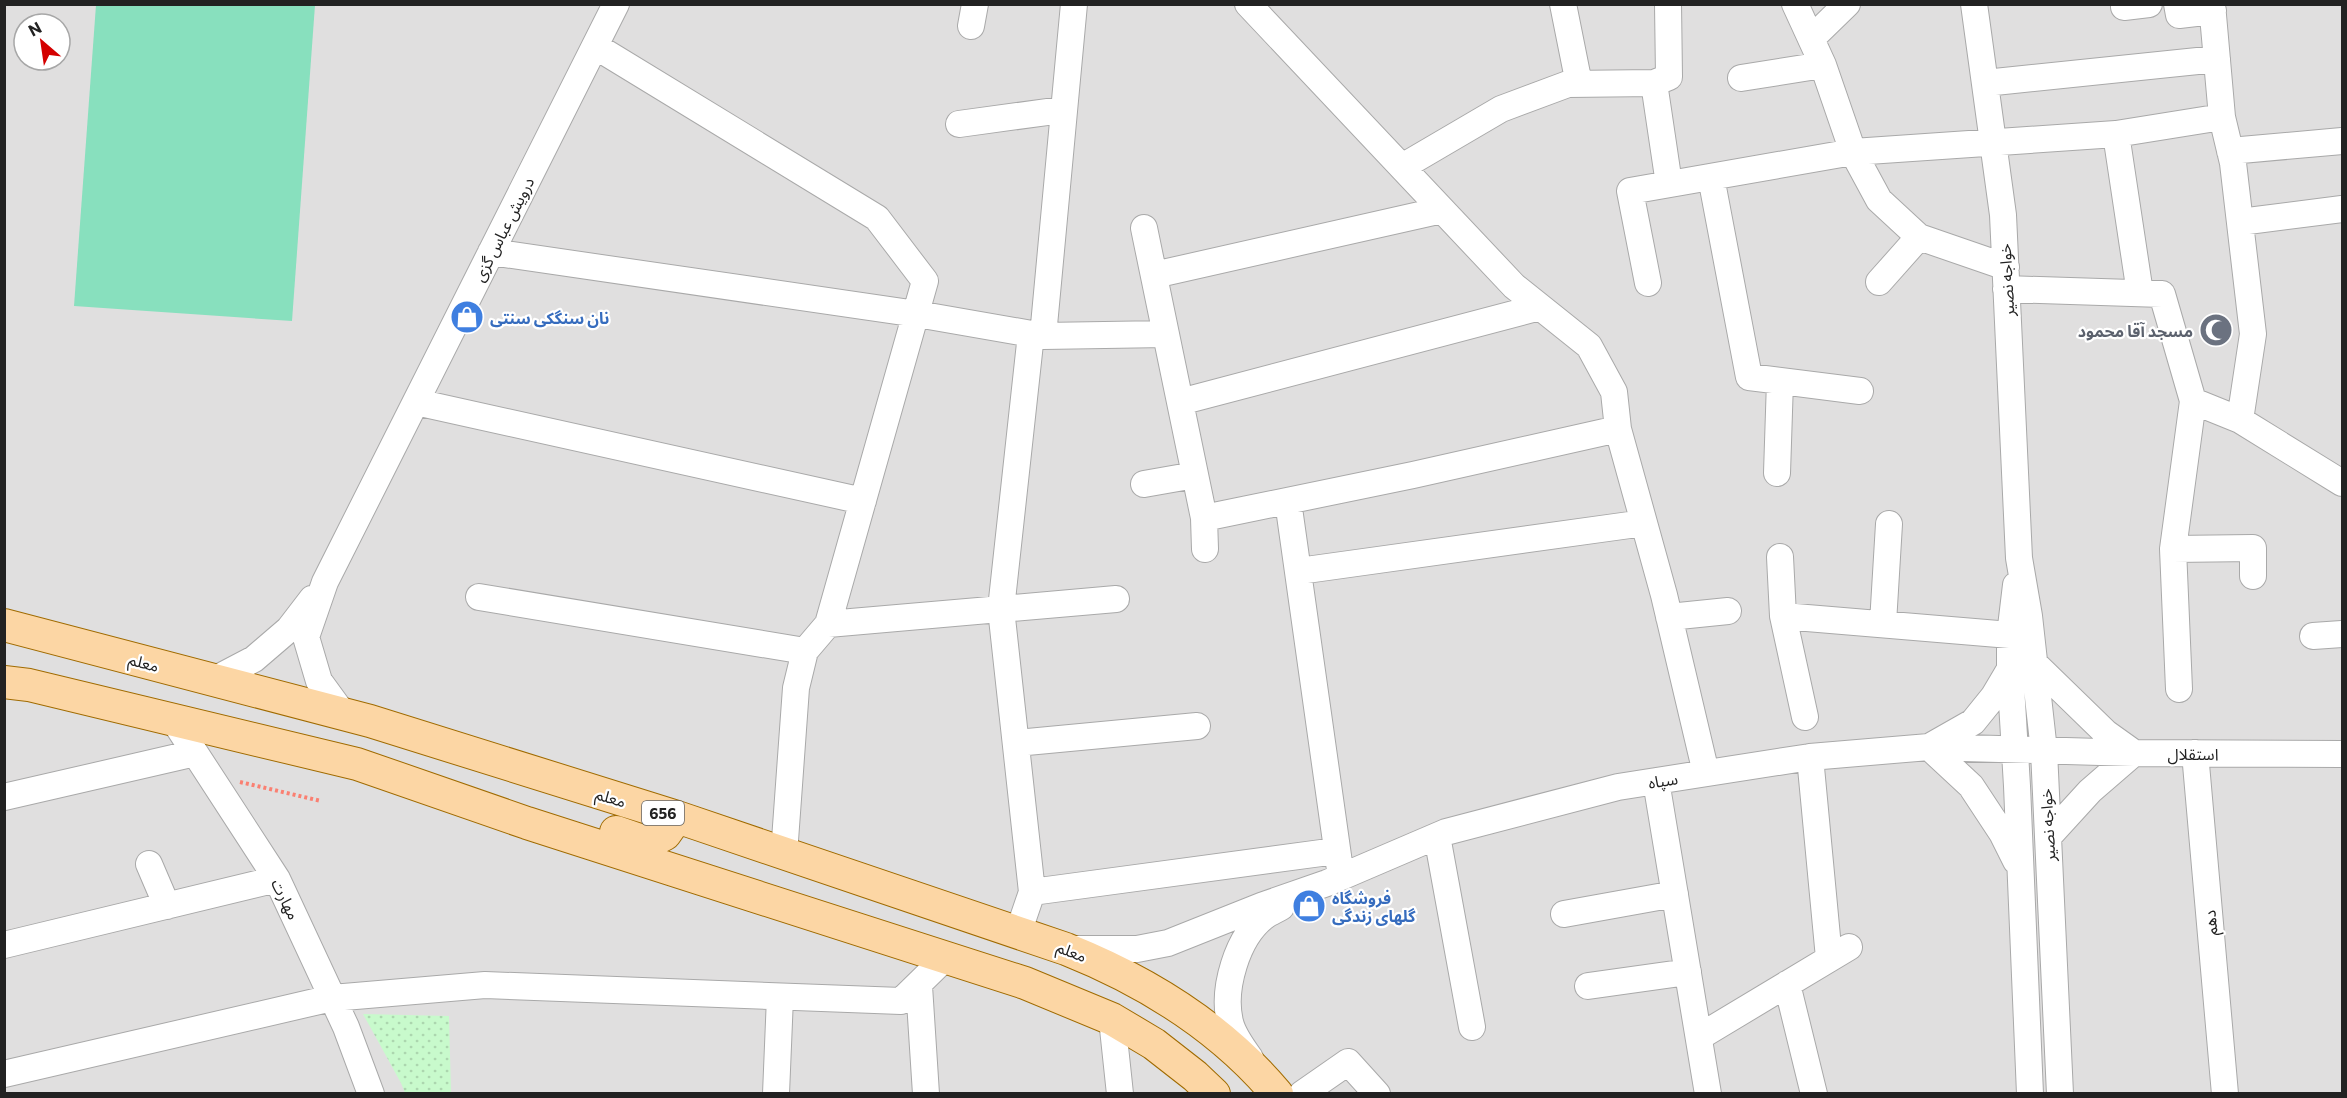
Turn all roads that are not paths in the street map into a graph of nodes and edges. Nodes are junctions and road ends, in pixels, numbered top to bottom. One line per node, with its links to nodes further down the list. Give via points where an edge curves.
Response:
1 (616, 4): 14 (street, درویش عباس گزی)
2 (1074, 4): 21 (street)
3 (1248, 4): 29 (street)
4 (1563, 4): 20 (street)
5 (1668, 4): 18 (street, via 1669,77)
6 (1796, 4): 13 (street)
7 (1848, 4): 13 (street)
8 (1974, 4): 19 (street, خواجه نصیر)
9 (2149, 4): 11 (street)
10 (2177, 4): 12 (street, via 2179,15)
11 (2124, 7)
12 (2212, 8): 15 (street)
13 (1811, 39): 16 (street)
14 (595, 46): 37 (street, درویش عباس گزی); 44 (street, via 877,218 925,281)
15 (2217, 59): 19 (street); 22 (street)
16 (1823, 64): 17 (street); 28 (street)
17 (1742, 78)
18 (1654, 83): 20 (street); 31 (street)
19 (1985, 83): 25 (street, خواجه نصیر)
20 (1579, 84): 29 (street, via 1568,84 1501,110)
21 (1062, 110): 23 (street); 46 (street)
22 (2222, 117): 24 (street); 27 (street)
23 (959, 124)
24 (2116, 134): 25 (street); 42 (street)
25 (1992, 141): 28 (street); 39 (street, خواجه نصیر, via 2003,215)
26 (2343, 141): 27 (street)
27 (2230, 151): 34 (street)
28 (1853, 152): 30 (street); 36 (street, via 1880,200)
29 (1402, 167): 33 (street)
30 (1711, 177): 31 (street); 47 (street, via 1749,376)
31 (1669, 184): 41 (street, via 1630,191)
32 (2343, 209): 34 (street)
33 (1443, 210): 38 (street); 43 (street, via 1514,286)
34 (2240, 222): 52 (street, via 2253,334)
35 (1144, 228): 38 (street)
36 (1919, 237): 39 (street); 40 (street)
37 (491, 252): 44 (street); 50 (street, درویش عباس گزی)
38 (1154, 275): 45 (street)
39 (2006, 278): 42 (street); 66 (street, خواجه نصیر)
40 (1879, 282)
41 (1648, 283)
42 (2140, 293): 49 (street, via 2162,294)
43 (1540, 307): 51 (street); 53 (street, via 1589,346 1614,392)
44 (917, 314): 46 (street); 58 (street)
45 (1166, 334): 46 (street); 51 (street)
46 (1037, 335): 72 (street)
47 (1780, 381): 48 (street); 54 (street)
48 (1860, 391)
49 (2193, 401): 52 (street); 64 (street)
50 (416, 402): 58 (street); 69 (street, درویش عباس گزی)
51 (1180, 402): 55 (street)
52 (2240, 420): 56 (street)
53 (1618, 429): 59 (street); 61 (street)
54 (1778, 473)
55 (1195, 475): 57 (street); 60 (street)
56 (2341, 480)
57 (1144, 484)
58 (863, 501): 77 (street)
59 (1288, 501): 60 (street); 67 (street)
60 (1204, 518): 63 (street)
61 (1644, 524): 67 (street); 75 (street)
62 (1889, 524): 76 (street)
63 (1205, 549)
64 (2173, 549): 68 (street, via 2253,548); 87 (street)
65 (1780, 556): 74 (street)
66 (2019, 558): 80 (street, خواجه نصیر); 83 (street, خواجه نصیر)
67 (1299, 571): 108 (street)
68 (2253, 576)
69 (326, 582): 85 (street, via 289,629 254,659); 88 (street, via 306,637 319,681)
70 (479, 597): 82 (street)
71 (1116, 599): 72 (street)
72 (1001, 609): 77 (street); 92 (street)
73 (1728, 611): 75 (street)
74 (1783, 616): 76 (street); 89 (street)
75 (1669, 617): 101 (street)
76 (1883, 623): 80 (street)
77 (828, 624): 82 (street)
78 (4, 625): 85 (main road, معلم / 656)
79 (2343, 634): 81 (street)
80 (2010, 635): 84 (street, خواجه نصیر)
81 (2313, 636)
82 (805, 651): 109 (street, via 796,688)
83 (2034, 663): 94 (street, خواجه نصیر); 96 (street, via 2106,733)
84 (2010, 669): 93 (street, via 1973,722); 95 (street, خواجه نصیر)
85 (214, 680): 88 (main road, معلم / 656)
86 (4, 682): 90 (main road)
87 (2179, 689)
88 (343, 714): 104 (main road, معلم / 656)
89 (1805, 717)
90 (173, 720): 100 (street, مهارت); 105 (main road, via 357,764)
91 (1197, 726): 92 (street)
92 (1016, 743): 114 (street)
93 (1929, 747): 95 (street, سپاه); 99 (street, سپاه); 111 (street, via 1971,786)
94 (2044, 751): 95 (street, سپاه); 96 (street, استقلال); 107 (street, خواجه نصیر)
95 (2014, 752): 111 (street, خواجه نصیر)
96 (2134, 753): 97 (street, استقلال); 107 (street, via 2090,791)
97 (2195, 753): 98 (street, استقلال); 144 (street, دهم)
98 (2342, 756)
99 (1810, 757): 101 (street, سپاه); 123 (street, via 1839,953)
100 (202, 764): 103 (street); 112 (street, مهارت)
101 (1706, 773): 102 (street, سپاه)
102 (1656, 781): 106 (street, سپاه, via 1617,787); 115 (street)
103 (4, 797)
104 (677, 817): 105 (main road, via 665,834 648,843 585,822 556,817); 109 (main road, معلم / 656)
105 (528, 822): 121 (main road)
106 (1437, 836): 113 (street, سپاه); 129 (street)
107 (2048, 837): 133 (street, خواجه نصیر)
108 (1336, 851): 113 (street); 114 (street)
109 (783, 854): 118 (main road, معلم / 656)
110 (149, 864): 116 (street)
111 (2021, 870): 134 (street, خواجه نصیر)
112 (277, 879): 116 (street); 127 (street, مهارت)
113 (1334, 880): 120 (street, via 1168,943 1137,949); 132 (street, via 1264,916 1233,964 1228,993 1230,1022 1238,1042)
114 (1032, 892): 118 (street)
115 (1675, 894): 117 (street); 122 (street)
116 (167, 906): 119 (street)
117 (1564, 914)
118 (1018, 933): 120 (main road, معلم / 656)
119 (4, 945)
120 (1066, 949): 132 (main road, معلم / 656, via 1105,964 1184,1009)
121 (945, 958): 124 (street); 128 (main road, via 1025,983)
122 (1688, 972): 125 (street); 130 (street)
123 (1787, 984): 130 (street); 143 (street)
124 (919, 986): 126 (street, via 901,1001); 137 (street)
125 (1588, 986)
126 (780, 997): 127 (street, via 485,985); 136 (street)
127 (332, 998): 131 (street); 135 (street, مهارت)
128 (1112, 1019): 138 (street); 139 (main road, via 1154,1044)
129 (1472, 1027)
130 (1699, 1038): 142 (street)
131 (4, 1074)
132 (1269, 1083)
133 (2060, 1087): 134 (street)
134 (2030, 1088)
135 (370, 1094)
136 (776, 1094)
137 (926, 1094)
138 (1120, 1094)
139 (1214, 1094)
140 (1302, 1094): 141 (street, via 1348,1062)
141 (1377, 1094)
142 (1708, 1094)
143 (1814, 1094)
144 (2225, 1094)

